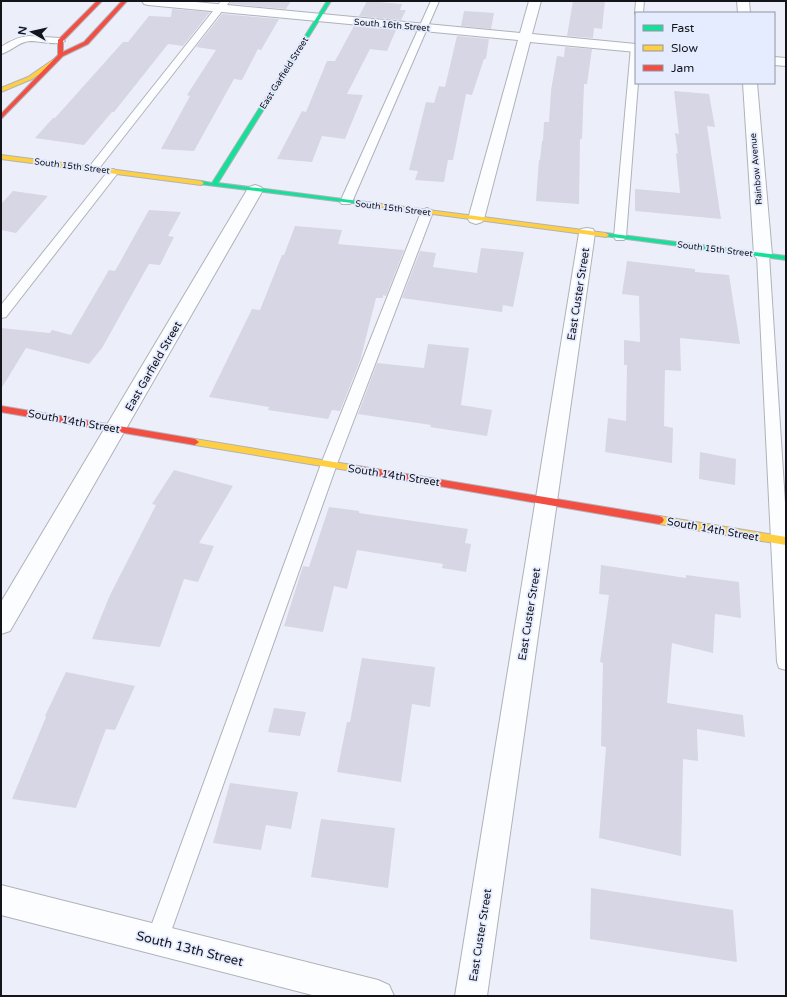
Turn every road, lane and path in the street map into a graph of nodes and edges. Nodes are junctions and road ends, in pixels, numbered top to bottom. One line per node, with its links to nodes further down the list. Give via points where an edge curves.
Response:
1 (100, 1): 15 (main road)
2 (125, 1): 18 (main road, via 86,43)
3 (148, 1): 9 (street, South 16th Street)
4 (329, 1): 12 (main road, East Garfield Street)
5 (435, 1): 13 (lane)
6 (535, 1): 14 (street)
7 (640, 1): 10 (lane)
8 (743, 1): 11 (street)
9 (223, 5): 12 (street, South 16th Street); 26 (lane)
10 (639, 12)
11 (744, 12)
12 (319, 18): 13 (street, South 16th Street); 28 (main road, East Garfield Street)
13 (423, 28): 14 (street, South 16th Street); 30 (lane)
14 (525, 37): 16 (street, South 16th Street); 32 (street)
15 (60, 41): 17 (lane, via 22,39); 18 (main road)
16 (635, 47)
17 (1, 51)
18 (61, 56): 23 (main road, via 30,78); 24 (main road)
19 (635, 59): 34 (lane)
20 (775, 61): 21 (street)
21 (786, 62)
22 (750, 84): 35 (street, Rainbow Avenue)
23 (1, 90)
24 (1, 117)
25 (1, 157): 26 (main road, South 15th Street)
26 (93, 169): 27 (main road, South 15th Street)
27 (113, 172): 28 (main road, South 15th Street); 37 (lane)
28 (214, 185): 29 (main road, South 15th Street)
29 (255, 190): 30 (main road, South 15th Street); 39 (street, East Garfield Street)
30 (346, 202): 31 (main road, South 15th Street)
31 (427, 212): 32 (main road, South 15th Street); 40 (lane)
32 (476, 219): 33 (main road, South 15th Street)
33 (587, 233): 34 (main road, South 15th Street); 41 (street, East Custer Street)
34 (620, 237): 35 (main road, South 15th Street)
35 (763, 255): 36 (main road, South 15th Street); 42 (lane)
36 (786, 258)
37 (1, 314)
38 (1, 409): 39 (main road, South 14th Street)
39 (116, 428): 40 (main road, South 14th Street); 43 (street, East Garfield Street)
40 (329, 464): 41 (main road, South 14th Street); 46 (lane)
41 (546, 500): 42 (main road, South 14th Street); 48 (street, East Custer Street)
42 (783, 540): 44 (lane)
43 (1, 624)
44 (786, 662)
45 (1, 900): 46 (street, South 13th Street)
46 (157, 940): 47 (street, South 13th Street)
47 (378, 996)
48 (471, 996)

